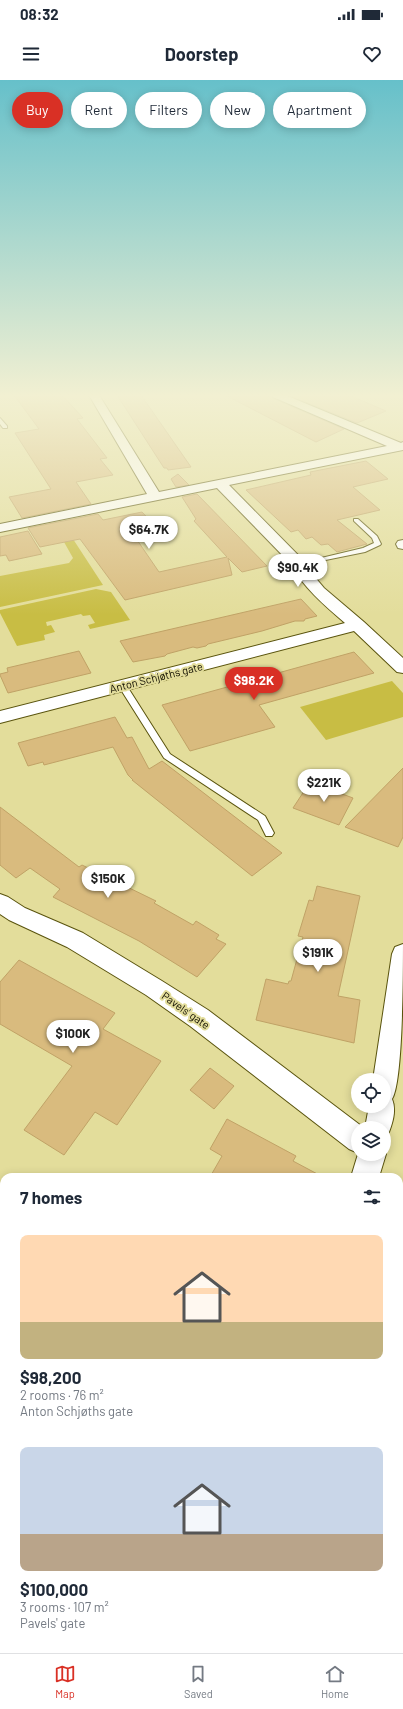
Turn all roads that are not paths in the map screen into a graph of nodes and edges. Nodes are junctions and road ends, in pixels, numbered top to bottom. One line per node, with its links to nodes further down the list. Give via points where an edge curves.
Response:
1 (138, 468): 4 (street)
2 (291, 468): 3 (street)
3 (220, 483): 4 (street); 7 (street)
4 (154, 496): 6 (street)
5 (356, 520): 7 (lane, via 375,537 378,544 364,550)
6 (0, 528)
7 (298, 565): 8 (street, via 316,588)
8 (358, 625): 9 (street); 10 (street, Anton Schjøths gate)
9 (403, 668)
10 (122, 685): 11 (street, Anton Schjøths gate); 12 (lane, via 167,756 262,818)
11 (0, 717)
12 (268, 833)
13 (0, 903): 16 (street, Pavels' gate, via 17,914 75,940 154,988 199,1018)
14 (403, 954): 15 (street)
15 (386, 1073)
16 (351, 1135)
17 (370, 1161): 18 (street)
18 (365, 1173)

